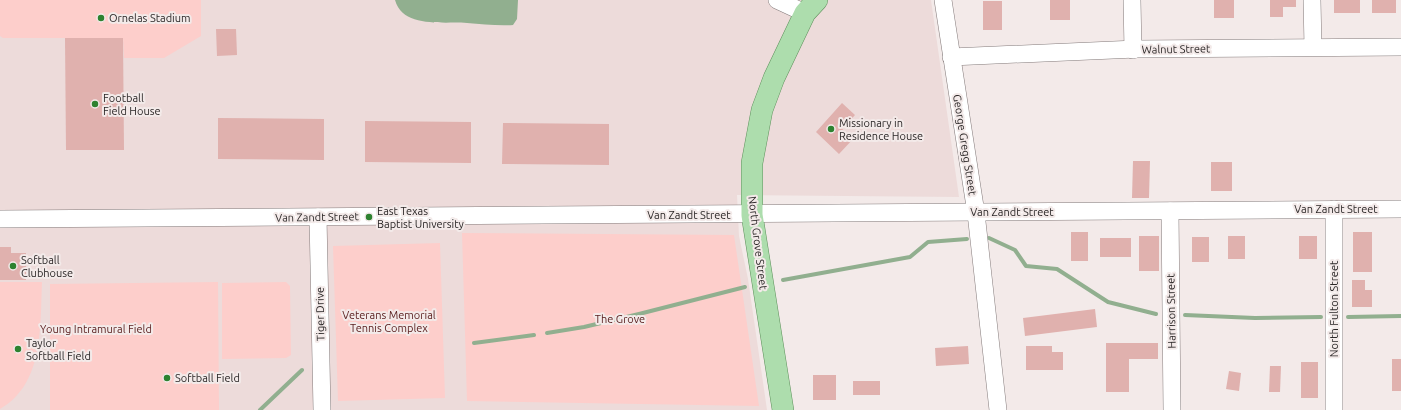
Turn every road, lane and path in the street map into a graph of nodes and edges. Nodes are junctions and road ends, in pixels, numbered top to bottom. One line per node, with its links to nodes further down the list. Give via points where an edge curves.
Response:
1 (777, 0): 5 (street)
2 (943, 0): 9 (street, George Gregg Street)
3 (1132, 0): 8 (street)
4 (1312, 0): 6 (street)
5 (809, 4): 14 (main road, North Grove Street, via 774,78 762,110 752,163)
6 (1312, 47): 7 (street, Walnut Street); 8 (street, Walnut Street)
7 (1401, 47)
8 (1133, 50): 9 (street, Walnut Street)
9 (951, 56): 13 (street, George Gregg Street)
10 (1334, 209): 11 (street, Van Zandt Street); 12 (street, Van Zandt Street); 21 (street, North Fulton Street)
11 (1401, 209)
12 (1170, 211): 13 (street, Van Zandt Street); 20 (street, Harrison Street)
13 (976, 213): 14 (street, Van Zandt Street); 19 (street, George Gregg Street)
14 (752, 215): 15 (street, Van Zandt Street); 18 (main road, North Grove Street)
15 (318, 217): 16 (street, Van Zandt Street); 17 (street, Tiger Drive)
16 (0, 219)
17 (322, 410)
18 (783, 410)
19 (998, 410)
20 (1172, 410)
21 (1334, 410)

